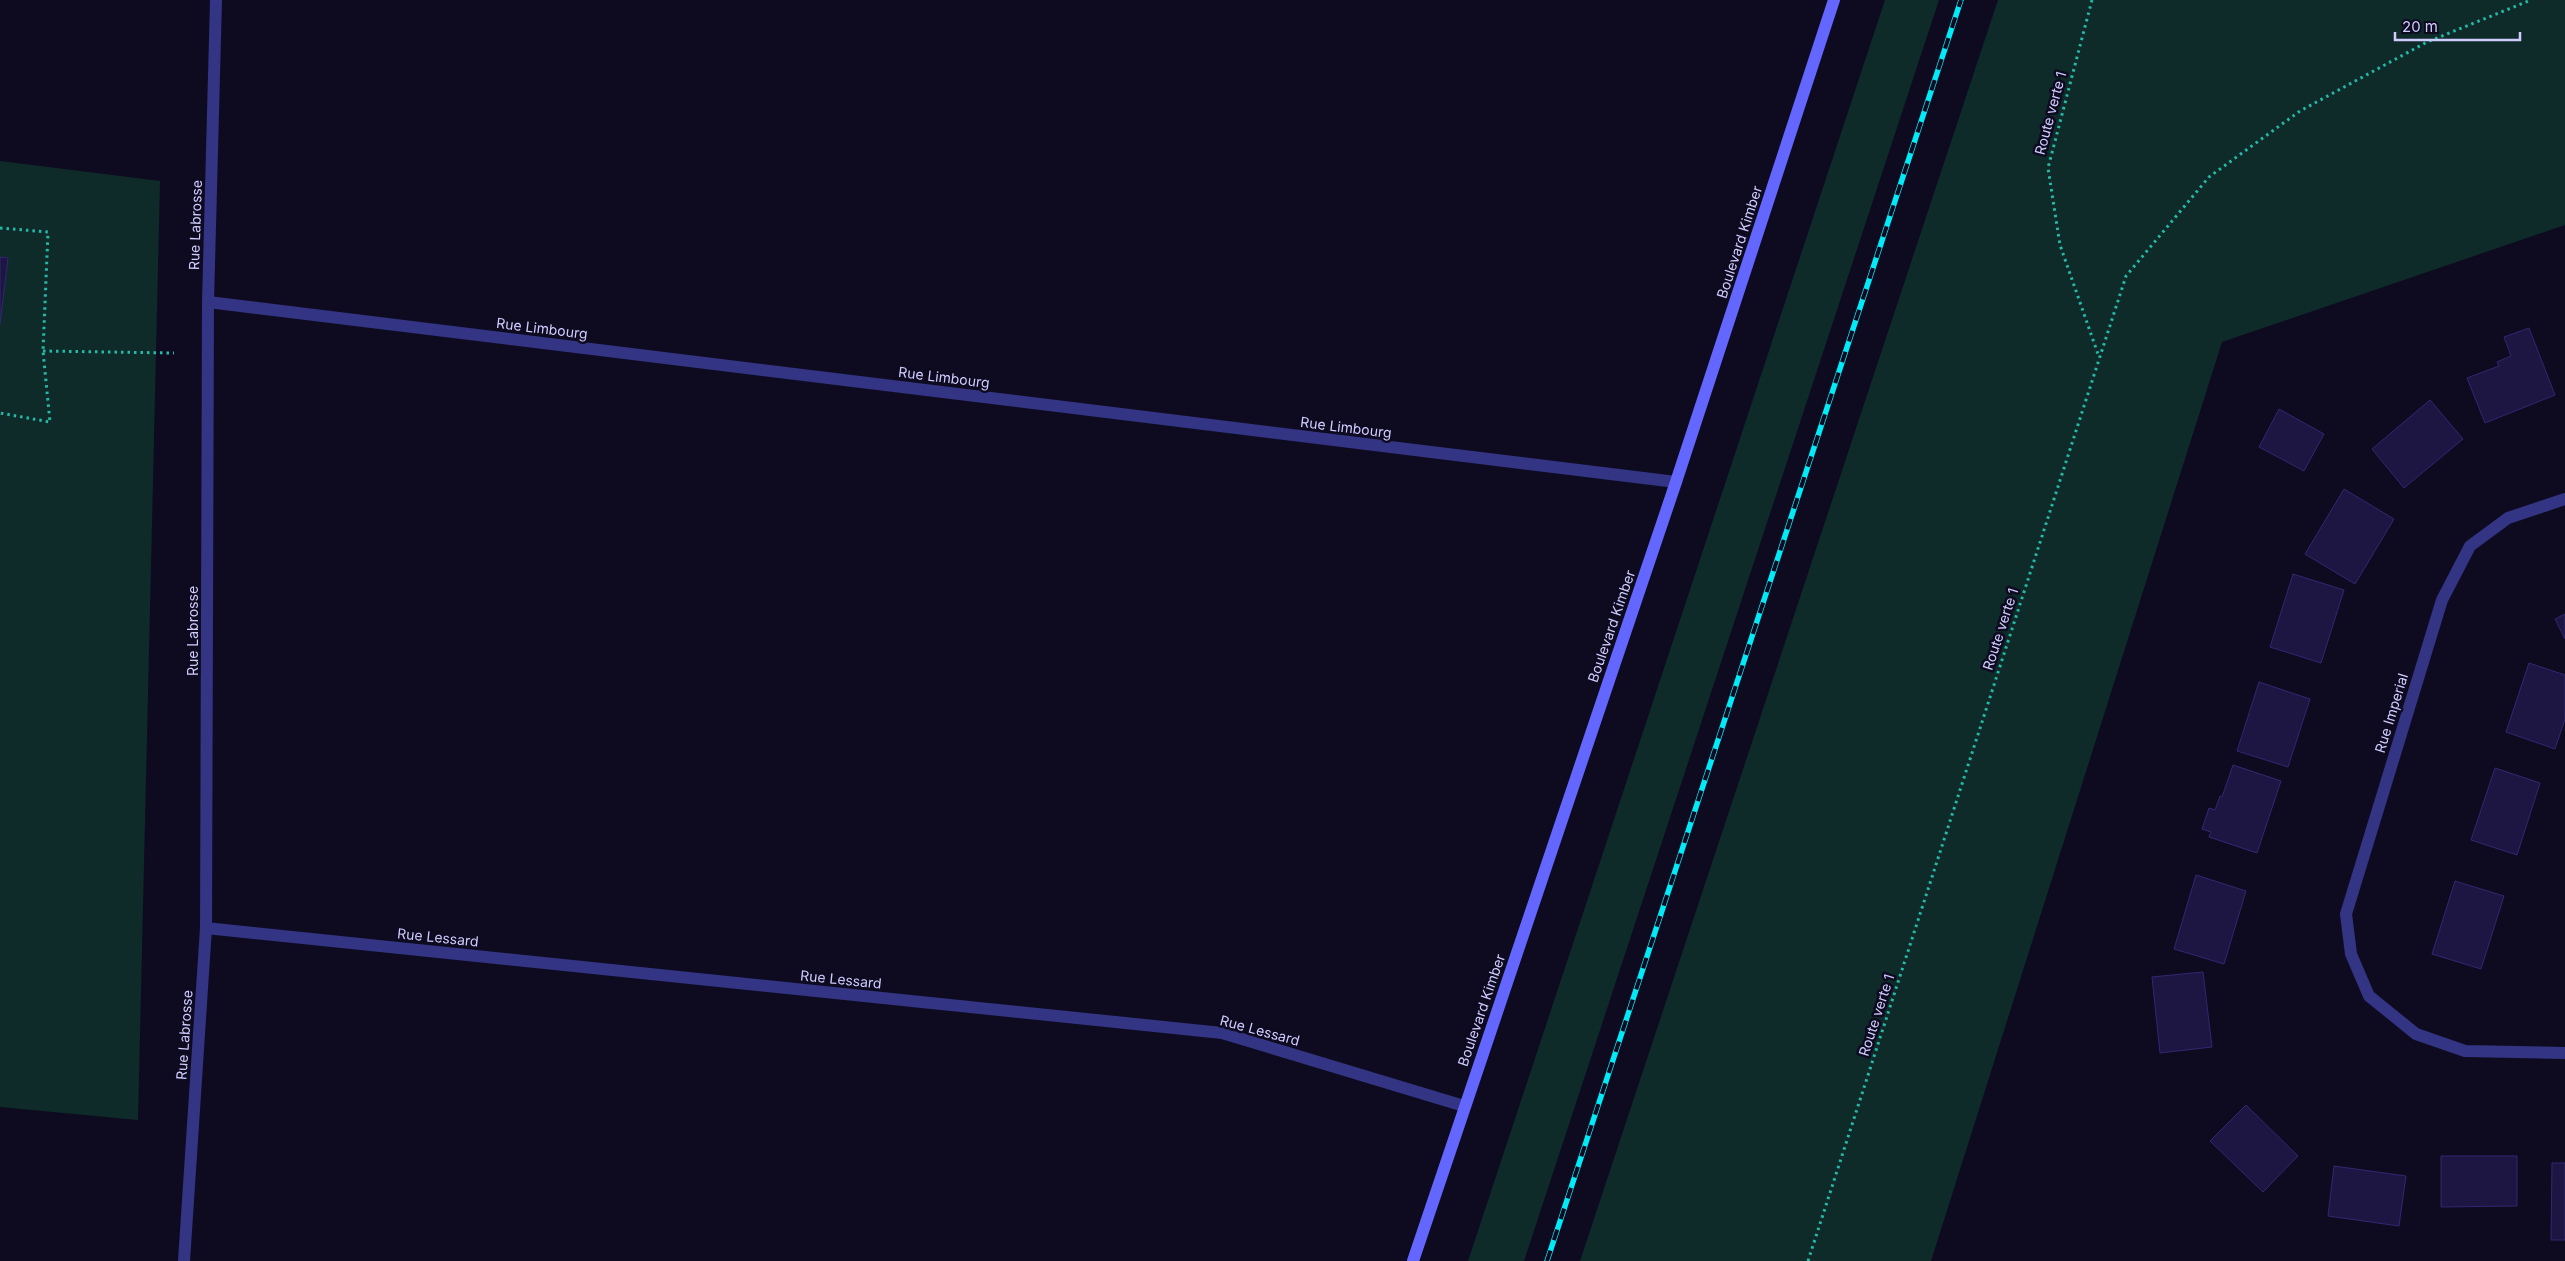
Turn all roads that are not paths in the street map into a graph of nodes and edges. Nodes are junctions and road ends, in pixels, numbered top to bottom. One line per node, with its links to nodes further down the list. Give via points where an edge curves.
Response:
1 (216, 0): 3 (street, Rue Labrosse)
2 (1834, 0): 4 (street, Boulevard Kimber)
3 (208, 302): 4 (street, Rue Limbourg); 6 (street, Rue Labrosse)
4 (1676, 482): 8 (street, Boulevard Kimber)
5 (2565, 499): 7 (street, Rue Imperial, via 2508,518 2470,546 2442,600 2346,914 2351,954 2369,996 2416,1034 2465,1051)
6 (206, 928): 8 (street, Rue Lessard, via 1222,1033); 9 (street, Rue Labrosse)
7 (2565, 1053)
8 (1464, 1106): 10 (street, Boulevard Kimber)
9 (184, 1261)
10 (1413, 1261)

